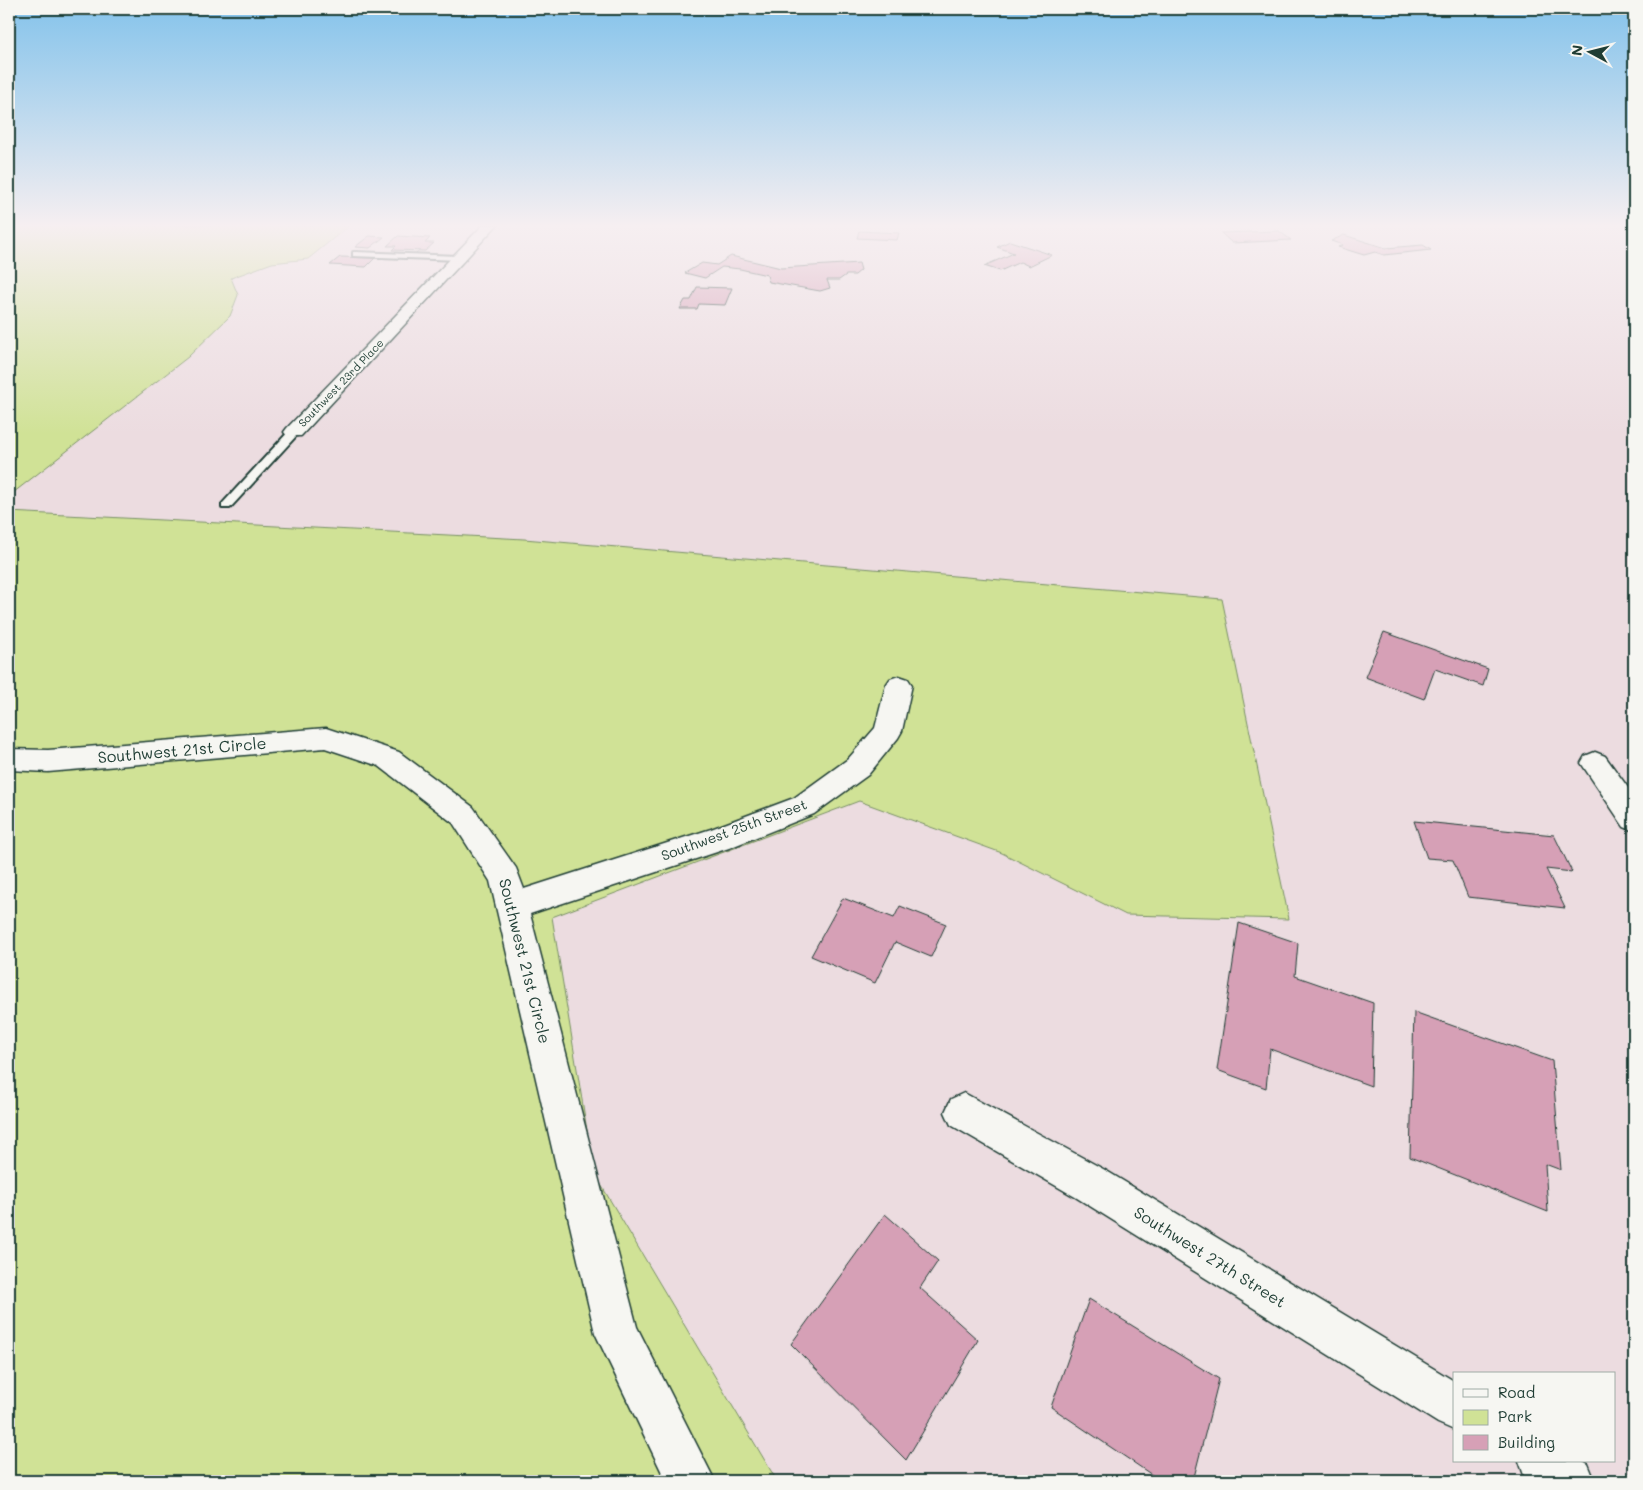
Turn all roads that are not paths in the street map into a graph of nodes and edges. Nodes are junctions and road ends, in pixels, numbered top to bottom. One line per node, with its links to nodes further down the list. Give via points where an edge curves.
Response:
1 (424, 295): 2 (street, Southwest 23rd Place)
2 (294, 432): 3 (lane)
3 (226, 506)
4 (899, 685): 8 (street, Southwest 25th Street, via 888,731 858,767 804,806)
5 (9, 760): 8 (street, Southwest 21st Circle, via 48,761 326,738 389,759 464,815 505,877)
6 (1595, 763): 7 (street)
7 (1634, 819)
8 (512, 906): 12 (street, Southwest 21st Circle, via 616,1333)
9 (964, 1112): 10 (street, Southwest 27th Street, via 1091,1184)
10 (1453, 1406)
11 (1543, 1462): 13 (street)
12 (691, 1481)
13 (1571, 1481)

